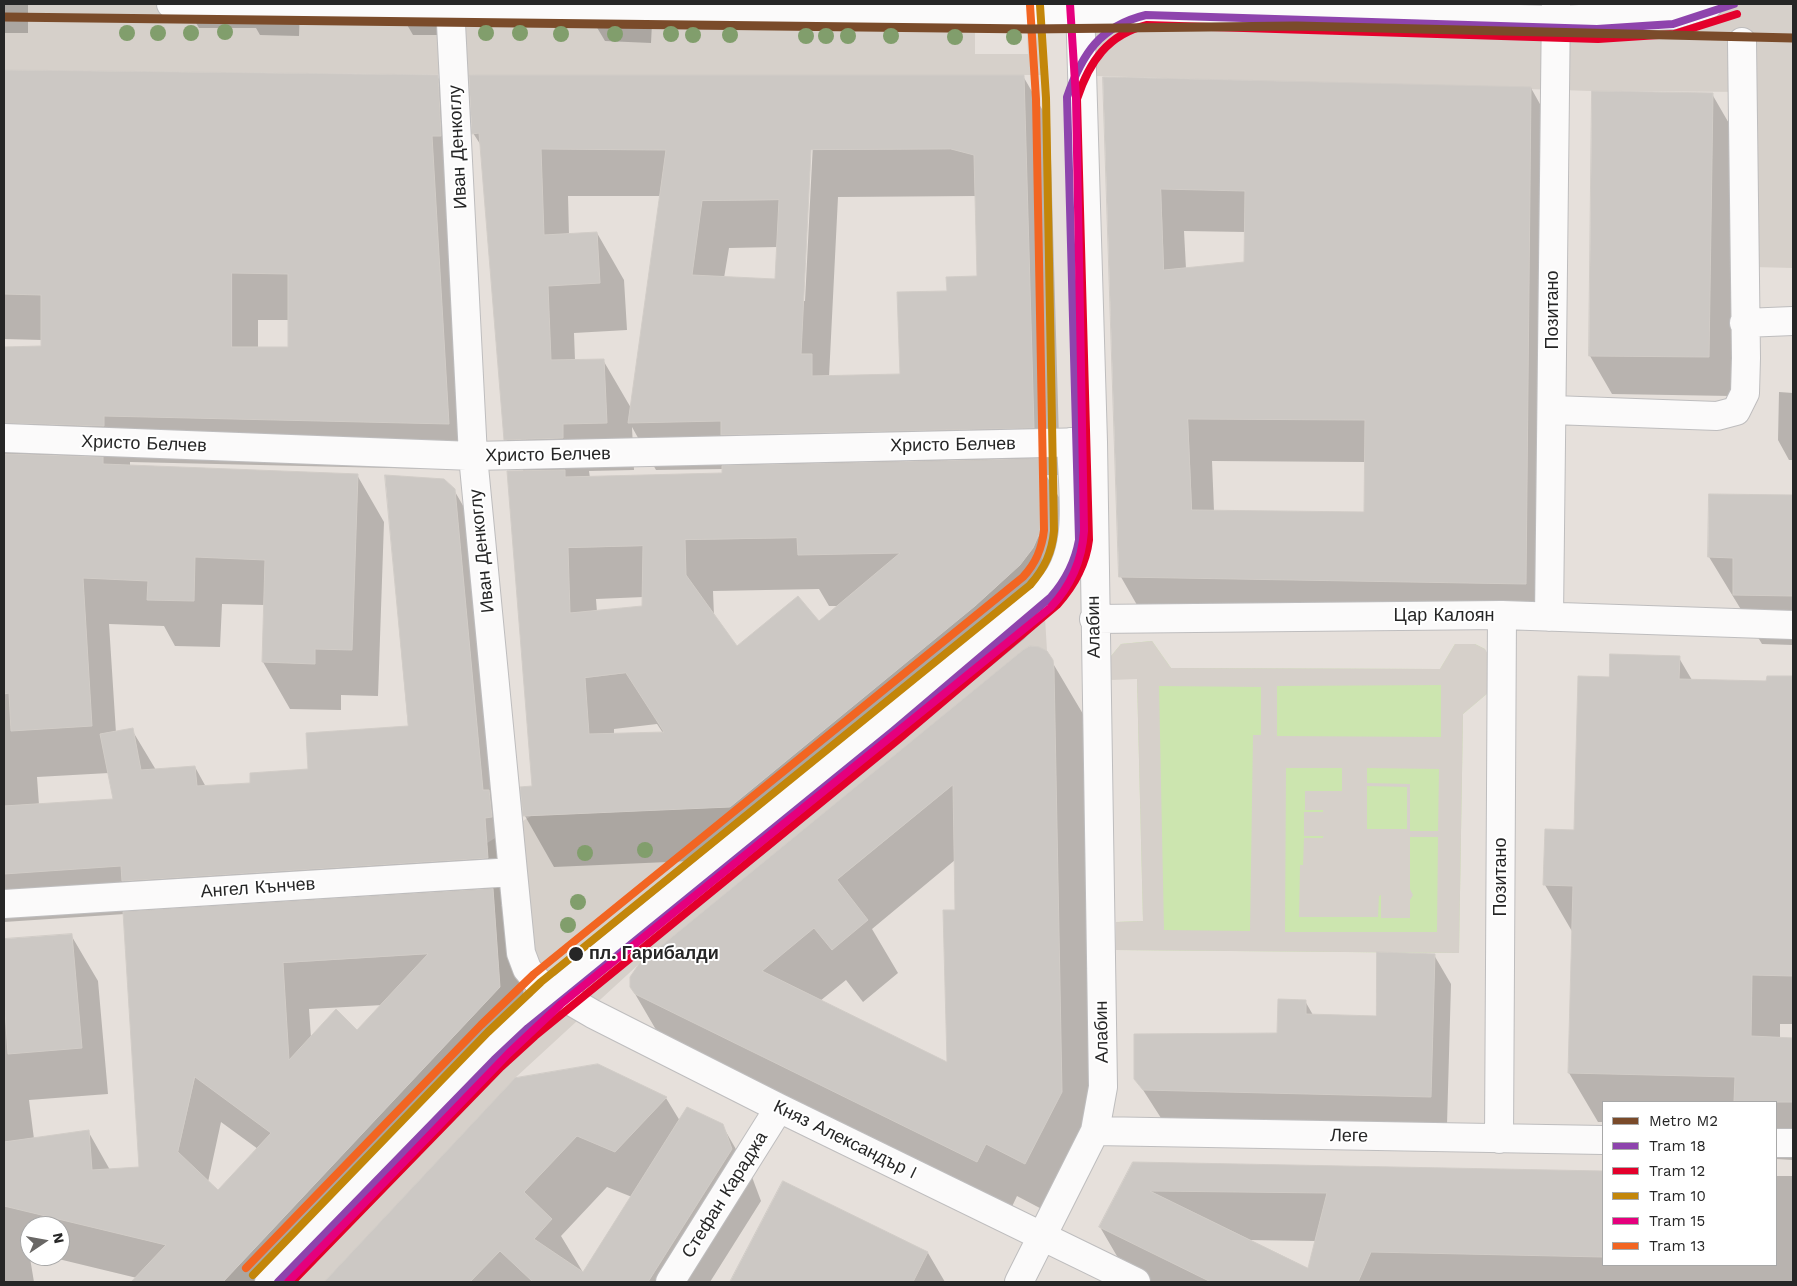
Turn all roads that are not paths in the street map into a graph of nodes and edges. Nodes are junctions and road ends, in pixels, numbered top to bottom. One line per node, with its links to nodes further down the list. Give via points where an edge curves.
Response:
1 (171, 4): 3 (street)
2 (1709, 4): 5 (street, via 1674,15)
3 (450, 5): 4 (street, via 1039,14); 12 (street, Иван Денкоглу)
4 (1080, 8): 5 (street); 11 (street, Алабин)
5 (1556, 12): 9 (street, Позитано)
6 (1742, 42): 8 (street)
7 (1793, 321): 8 (street)
8 (1744, 323): 9 (street, via 1745,393 1736,411 1717,416)
9 (1553, 410): 14 (street, Позитано)
10 (4, 438): 12 (street, Христо Белчев)
11 (1082, 442): 12 (street, Христо Белчев); 15 (street, Алабин); 19 (street, via 1073,538 1066,564 1044,594)
12 (473, 456): 17 (street, Иван Денкоглу)
13 (1502, 615): 14 (street, Цар Калоян); 15 (street, Цар Калоян); 22 (street, Позитано)
14 (1549, 617): 16 (street, Цар Калоян)
15 (1094, 619): 21 (street, Алабин, via 1103,1086)
16 (1782, 624)
17 (513, 872): 18 (street, Ангел Кънчев); 19 (street, Иван Денкоглу, via 521,953 526,969 538,982)
18 (4, 904)
19 (556, 993): 20 (street, Княз Александър I); 27 (street, via 500,1044)
20 (779, 1108): 26 (street, Княз Александър I); 28 (street, Стефан Караджа)
21 (1095, 1131): 22 (street, Леге); 26 (street, Алабин)
22 (1499, 1139): 23 (street, Леге)
23 (1602, 1140)
24 (1777, 1142): 25 (street)
25 (1793, 1143)
26 (1042, 1237): 29 (street, Алабин); 30 (street, Княз Александър I)
27 (269, 1282)
28 (670, 1282)
29 (1019, 1282)
30 (1136, 1282)

